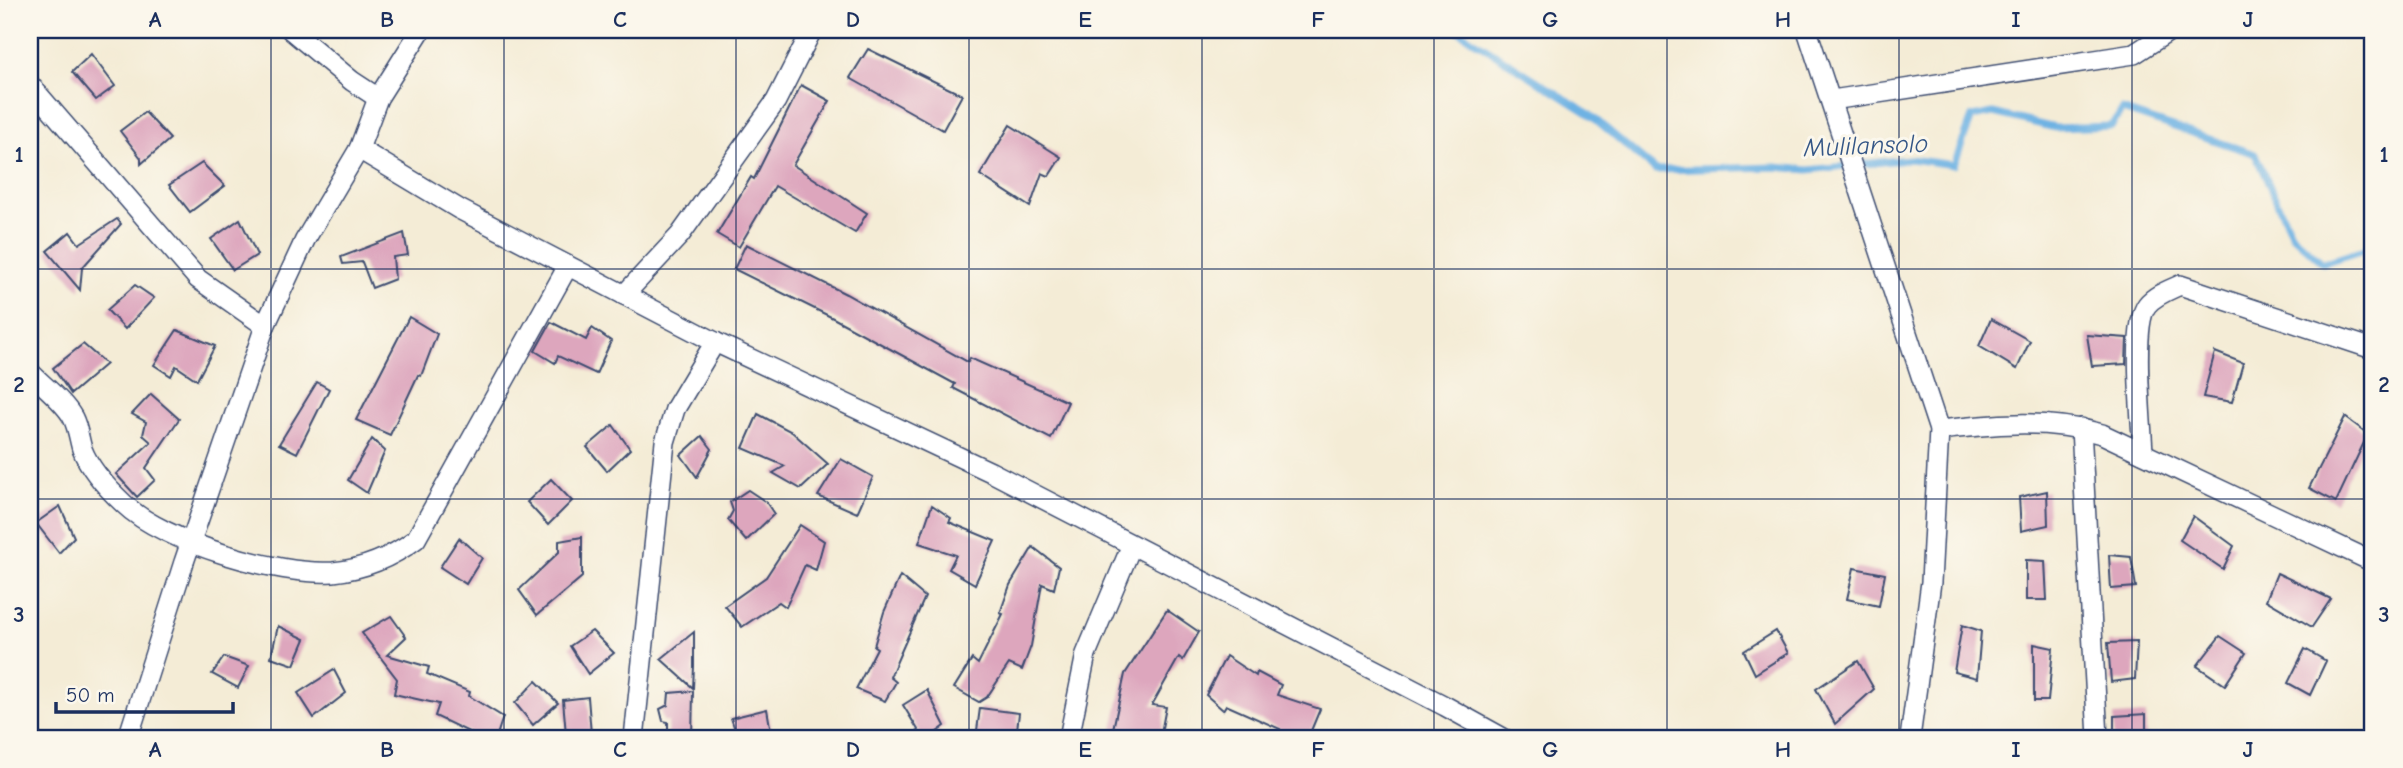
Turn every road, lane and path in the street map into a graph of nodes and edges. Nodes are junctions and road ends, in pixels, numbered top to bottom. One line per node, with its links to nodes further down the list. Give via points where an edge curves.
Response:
1 (291, 30): 7 (street)
2 (421, 30): 7 (street)
3 (812, 30): 11 (street, via 776,101 680,235)
4 (1807, 30): 8 (street)
5 (2171, 30): 8 (street, via 2134,54)
6 (30, 85): 12 (street, via 198,279)
7 (379, 98): 9 (street)
8 (1832, 100): 17 (street)
9 (359, 149): 10 (street, via 459,209); 12 (street, via 305,240)
10 (568, 266): 11 (street); 19 (street, via 415,539 396,554 334,572 299,571)
11 (624, 295): 13 (street)
12 (265, 326): 19 (street)
13 (715, 342): 20 (street, via 992,472); 23 (street, via 675,409 665,442)
14 (2373, 349): 18 (street, via 2180,285 2163,292 2146,305 2138,327)
15 (30, 372): 19 (street, via 72,416 82,450 124,504 144,521)
16 (2081, 428): 17 (street, via 2017,421); 18 (street); 27 (street)
17 (1939, 430): 26 (street, via 1931,582)
18 (2143, 453): 21 (street)
19 (190, 544): 22 (street)
20 (1131, 547): 24 (street, via 1086,654); 25 (street)
21 (2371, 556)
22 (128, 738)
23 (634, 738)
24 (1069, 738)
25 (1503, 738)
26 (1910, 738)
27 (2098, 738)

